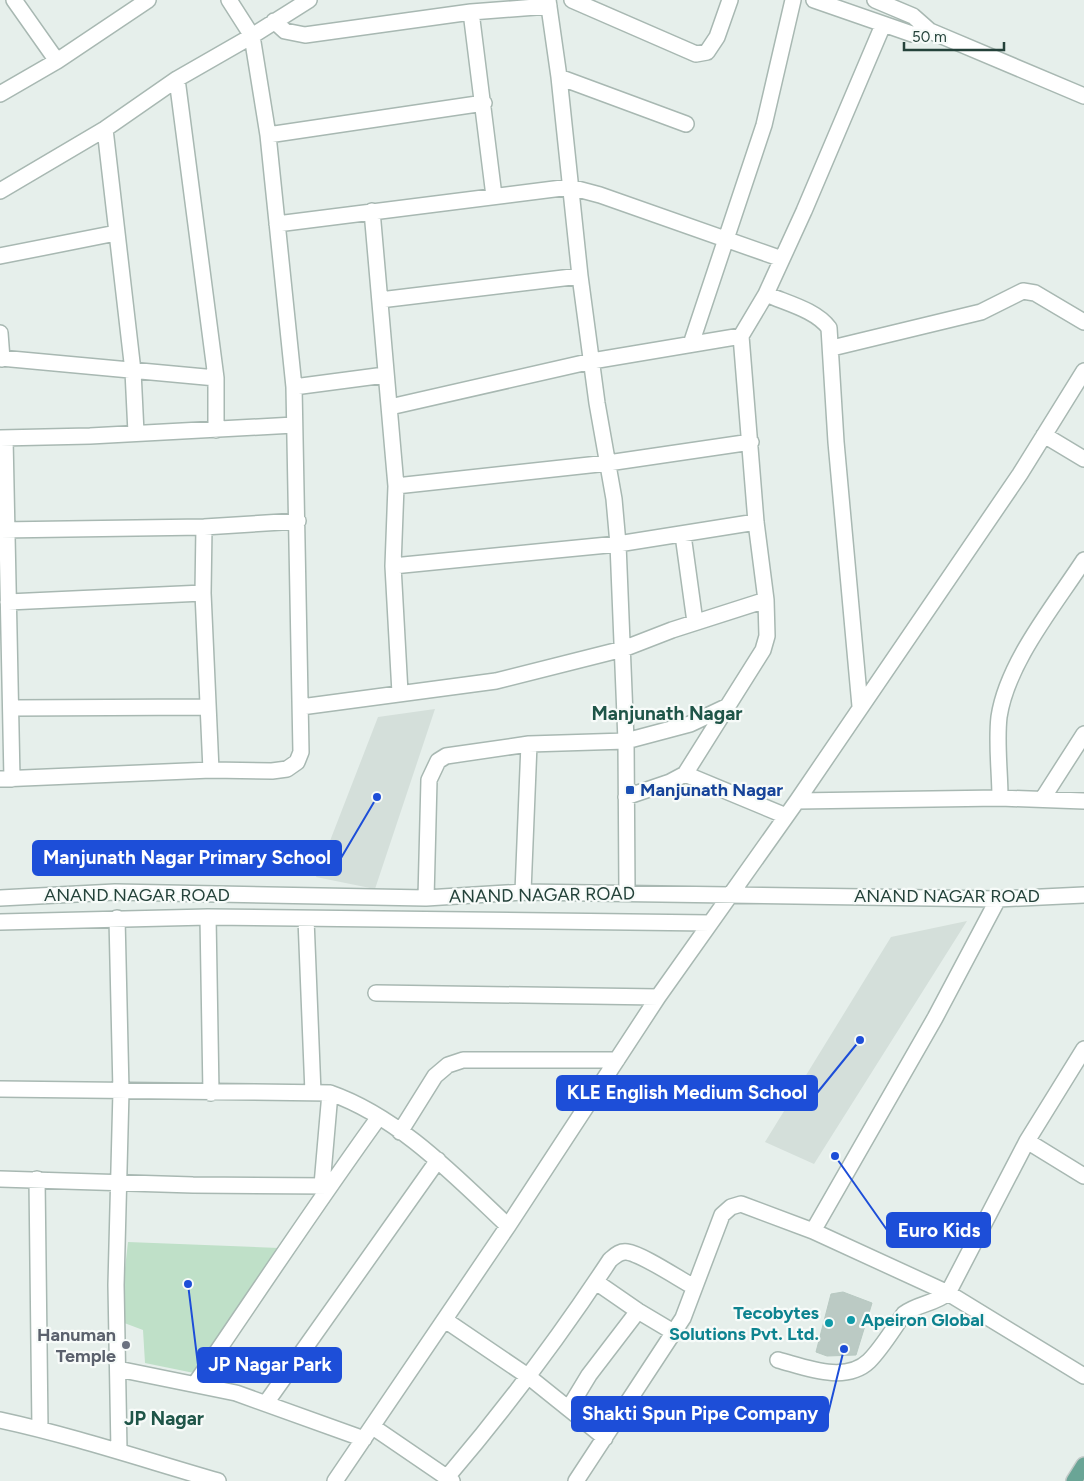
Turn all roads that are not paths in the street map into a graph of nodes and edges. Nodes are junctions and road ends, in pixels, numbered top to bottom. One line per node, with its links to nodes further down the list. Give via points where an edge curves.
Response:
1 (14, 0): 17 (street)
2 (148, 0): 17 (street)
3 (229, 0): 16 (street)
4 (309, 0): 13 (street)
5 (572, 0): 6 (street, via 696,54 707,52 717,37)
6 (730, 0)
7 (793, 0): 32 (street, via 764,125)
8 (814, 0): 11 (street)
9 (875, 0): 15 (street, via 914,16)
10 (549, 3): 12 (street); 18 (street)
11 (839, 4): 14 (street)
12 (472, 12): 13 (street, via 305,35 284,31); 22 (street)
13 (274, 21): 16 (street)
14 (883, 26): 15 (street, via 912,34); 34 (street)
15 (930, 31): 21 (street)
16 (252, 36): 19 (street); 25 (street)
17 (57, 61): 20 (street)
18 (559, 77): 23 (street); 26 (street)
19 (177, 79): 24 (street); 48 (street)
20 (0, 94)
21 (1084, 96)
22 (484, 103): 25 (street); 28 (street)
23 (686, 124)
24 (105, 129): 27 (street); 31 (street)
25 (268, 136): 30 (street)
26 (570, 187): 28 (street); 32 (street); 35 (street)
27 (0, 191)
28 (494, 196): 29 (street)
29 (372, 212): 30 (street); 37 (street)
30 (277, 224): 49 (street)
31 (116, 233): 33 (street); 45 (street)
32 (724, 240): 34 (street); 41 (street)
33 (0, 256)
34 (782, 259): 36 (street)
35 (580, 276): 37 (street); 44 (street)
36 (766, 294): 40 (street); 42 (street, via 824,322 829,328)
37 (380, 300): 47 (street)
38 (1084, 322): 42 (street, via 1035,293 1023,291 981,312)
39 (0, 334): 43 (street)
40 (741, 336): 41 (street); 56 (street)
41 (691, 344): 44 (street)
42 (832, 348): 74 (street, via 836,442)
43 (1, 358): 45 (street)
44 (592, 361): 50 (street); 58 (street)
45 (134, 371): 48 (street); 53 (street)
46 (1084, 372): 54 (street)
47 (385, 375): 49 (street); 50 (street)
48 (216, 378): 52 (street)
49 (294, 387): 51 (street)
50 (390, 407): 59 (street)
51 (294, 425): 52 (street); 60 (street)
52 (216, 430): 53 (street)
53 (136, 433): 55 (street)
54 (1044, 435): 57 (street); 74 (street)
55 (3, 438): 63 (street)
56 (751, 442): 58 (street); 61 (street)
57 (1084, 459)
58 (608, 463): 59 (street); 65 (street)
59 (396, 486): 67 (street)
60 (298, 521): 62 (street); 76 (street)
61 (756, 522): 64 (street); 69 (street)
62 (204, 527): 63 (street); 68 (street)
63 (3, 530): 70 (street)
64 (683, 535): 65 (street); 71 (street)
65 (618, 544): 67 (street); 72 (street)
66 (1084, 560): 86 (street, via 1022,657 1006,692 999,718)
67 (393, 566): 73 (street)
68 (204, 593): 70 (street); 75 (street)
69 (766, 600): 71 (street); 77 (street, via 763,650)
70 (8, 602): 78 (street)
71 (695, 622): 72 (street)
72 (623, 649): 73 (street, via 496,681); 80 (street)
73 (400, 693): 76 (street)
74 (860, 706): 88 (street)
75 (207, 707): 78 (street); 82 (street)
76 (301, 707): 82 (street, via 301,752 297,762 287,769)
77 (726, 707): 80 (street, via 690,724); 83 (street)
78 (12, 708): 84 (street)
79 (1084, 734): 87 (street)
80 (626, 741): 81 (street); 85 (street)
81 (529, 744): 91 (street); 96 (street, via 446,756 438,761 429,780)
82 (211, 770): 84 (street)
83 (685, 774): 85 (street); 90 (street)
84 (6, 779)
85 (626, 797): 92 (street)
86 (1000, 798): 87 (street); 88 (street)
87 (1043, 798): 89 (street)
88 (797, 801): 90 (street)
89 (1084, 801)
90 (786, 816): 93 (street)
91 (524, 892): 92 (street, ANAND NAGAR ROAD); 96 (street, ANAND NAGAR ROAD)
92 (627, 892): 93 (street, ANAND NAGAR ROAD)
93 (730, 894): 97 (street, ANAND NAGAR ROAD); 102 (street)
94 (1084, 895): 97 (street, ANAND NAGAR ROAD)
95 (0, 898): 96 (street, ANAND NAGAR ROAD, via 114,892)
96 (426, 898)
97 (998, 899): 122 (street, via 935,1018)
98 (117, 918): 99 (street); 101 (street); 108 (street)
99 (208, 918): 100 (street); 109 (street)
100 (306, 919): 102 (street); 110 (street)
101 (0, 922)
102 (710, 923): 104 (street)
103 (376, 993): 104 (street)
104 (658, 997): 106 (street)
105 (1082, 1057): 114 (street)
106 (617, 1060): 113 (street, via 462,1060 448,1065 435,1076); 121 (street)
107 (0, 1089): 108 (street)
108 (121, 1091): 109 (street); 119 (street)
109 (211, 1093): 110 (street)
110 (313, 1093): 111 (street)
111 (330, 1093): 112 (street, via 355,1102); 120 (street)
112 (379, 1117): 113 (street); 120 (street)
113 (400, 1132): 115 (street)
114 (1027, 1141): 116 (street); 125 (street)
115 (438, 1160): 121 (street); 134 (street)
116 (1084, 1176)
117 (0, 1179): 118 (street)
118 (37, 1179): 119 (street); 137 (street)
119 (120, 1183): 120 (street); 130 (street, via 116,1284)
120 (326, 1185): 133 (street, via 309,1220)
121 (508, 1226): 127 (street)
122 (813, 1231): 124 (street, via 741,1204 731,1207 722,1215); 125 (street)
123 (596, 1282): 124 (street, via 610,1260 618,1253 627,1252); 126 (street); 131 (street)
124 (694, 1287): 128 (street)
125 (948, 1293): 129 (street, via 940,1300 912,1308 904,1314 868,1362 849,1372 818,1371); 132 (street)
126 (638, 1311): 128 (street); 135 (street, via 589,1375)
127 (445, 1320): 131 (street); 138 (street)
128 (675, 1333): 139 (street)
129 (778, 1360)
130 (118, 1369): 133 (street); 140 (street)
131 (528, 1376): 135 (street); 142 (street)
132 (1084, 1376)
133 (195, 1384): 134 (street)
134 (266, 1404): 138 (street)
135 (569, 1408): 139 (street)
136 (0, 1420): 137 (street)
137 (40, 1429): 140 (street)
138 (368, 1433): 142 (street); 144 (street)
139 (605, 1438): 145 (street)
140 (118, 1451): 143 (street)
141 (1084, 1465): 146 (main road)
142 (450, 1479)
143 (210, 1480)
144 (335, 1481)
145 (576, 1481)
146 (1074, 1481)

